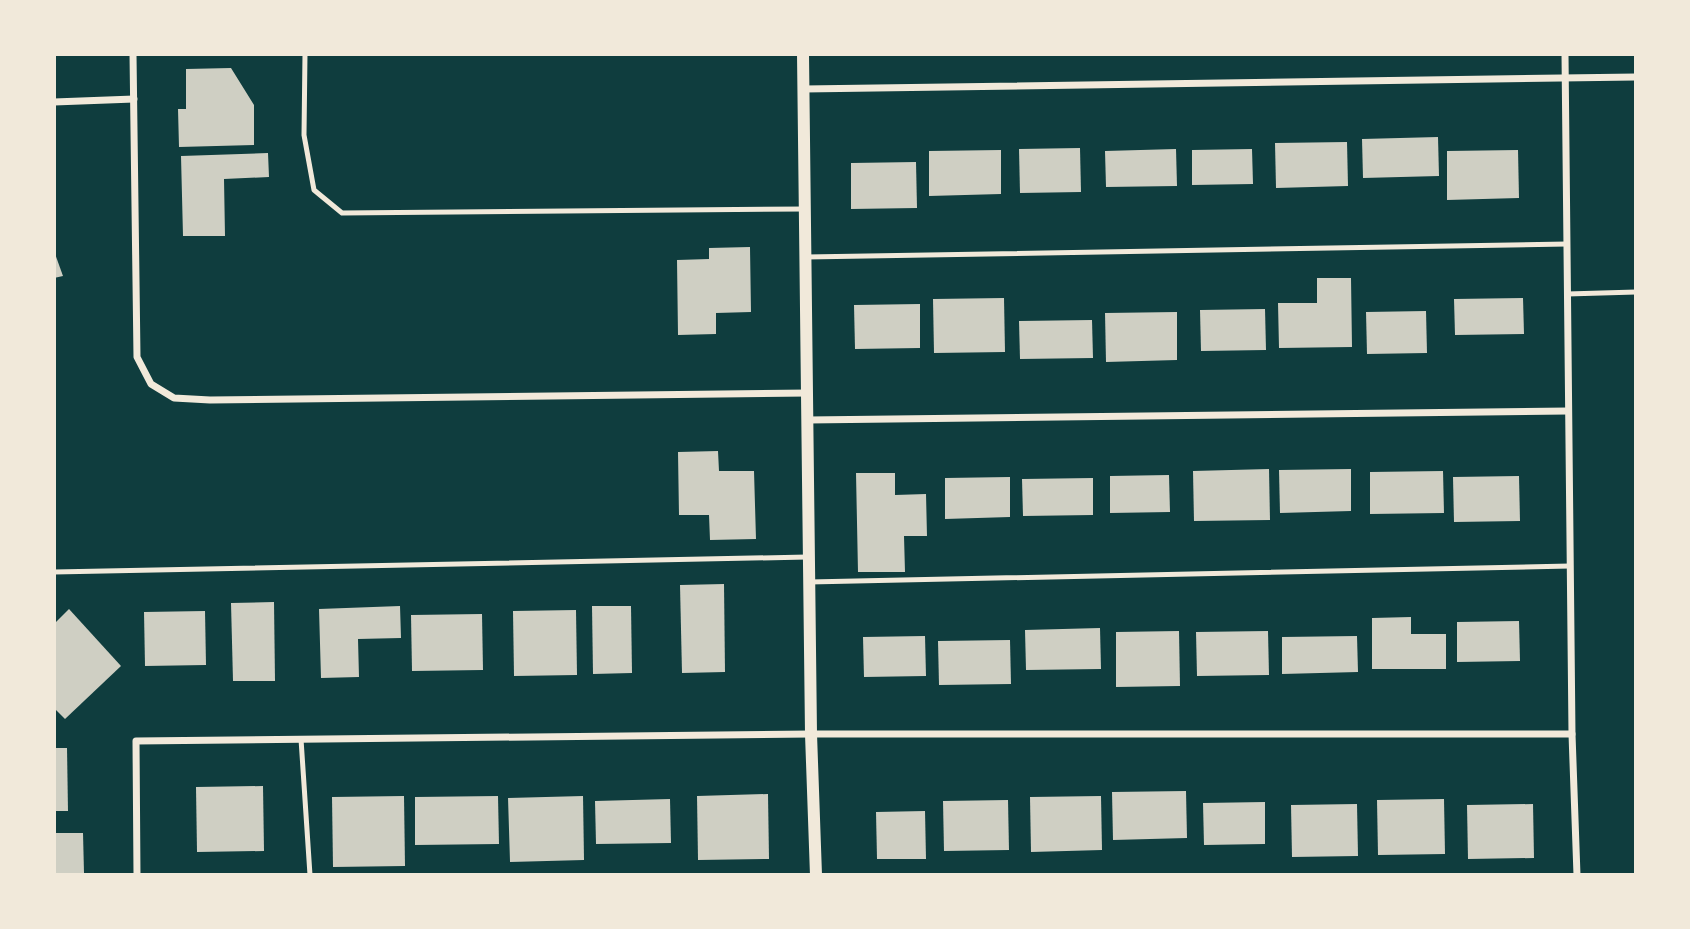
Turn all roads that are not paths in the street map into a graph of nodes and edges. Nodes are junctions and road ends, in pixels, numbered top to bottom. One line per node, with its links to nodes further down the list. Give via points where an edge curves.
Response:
1 (133, 54): 8 (street)
2 (305, 54): 10 (lane, via 304,135 314,190 342,213)
3 (803, 54): 7 (street)
4 (1564, 54): 5 (street)
5 (1565, 77): 6 (street); 7 (street); 11 (street)
6 (1636, 77)
7 (804, 89): 10 (street)
8 (134, 99): 9 (street); 15 (street, via 137,357 150,384 174,398)
9 (54, 102)
10 (805, 209): 12 (street)
11 (1567, 244): 12 (lane); 14 (street)
12 (806, 257): 15 (street)
13 (1636, 292): 14 (lane)
14 (1567, 294): 16 (street)
15 (808, 393): 17 (street)
16 (1568, 411): 17 (street); 19 (street)
17 (808, 420): 18 (street)
18 (810, 557): 20 (lane); 21 (street)
19 (1570, 566): 21 (lane); 23 (street)
20 (54, 572)
21 (809, 582): 22 (street)
22 (811, 734): 23 (street); 24 (street); 27 (street)
23 (1572, 734): 28 (street)
24 (301, 739): 25 (street, via 136,741); 26 (lane)
25 (137, 875)
26 (310, 875)
27 (817, 875)
28 (1577, 875)

